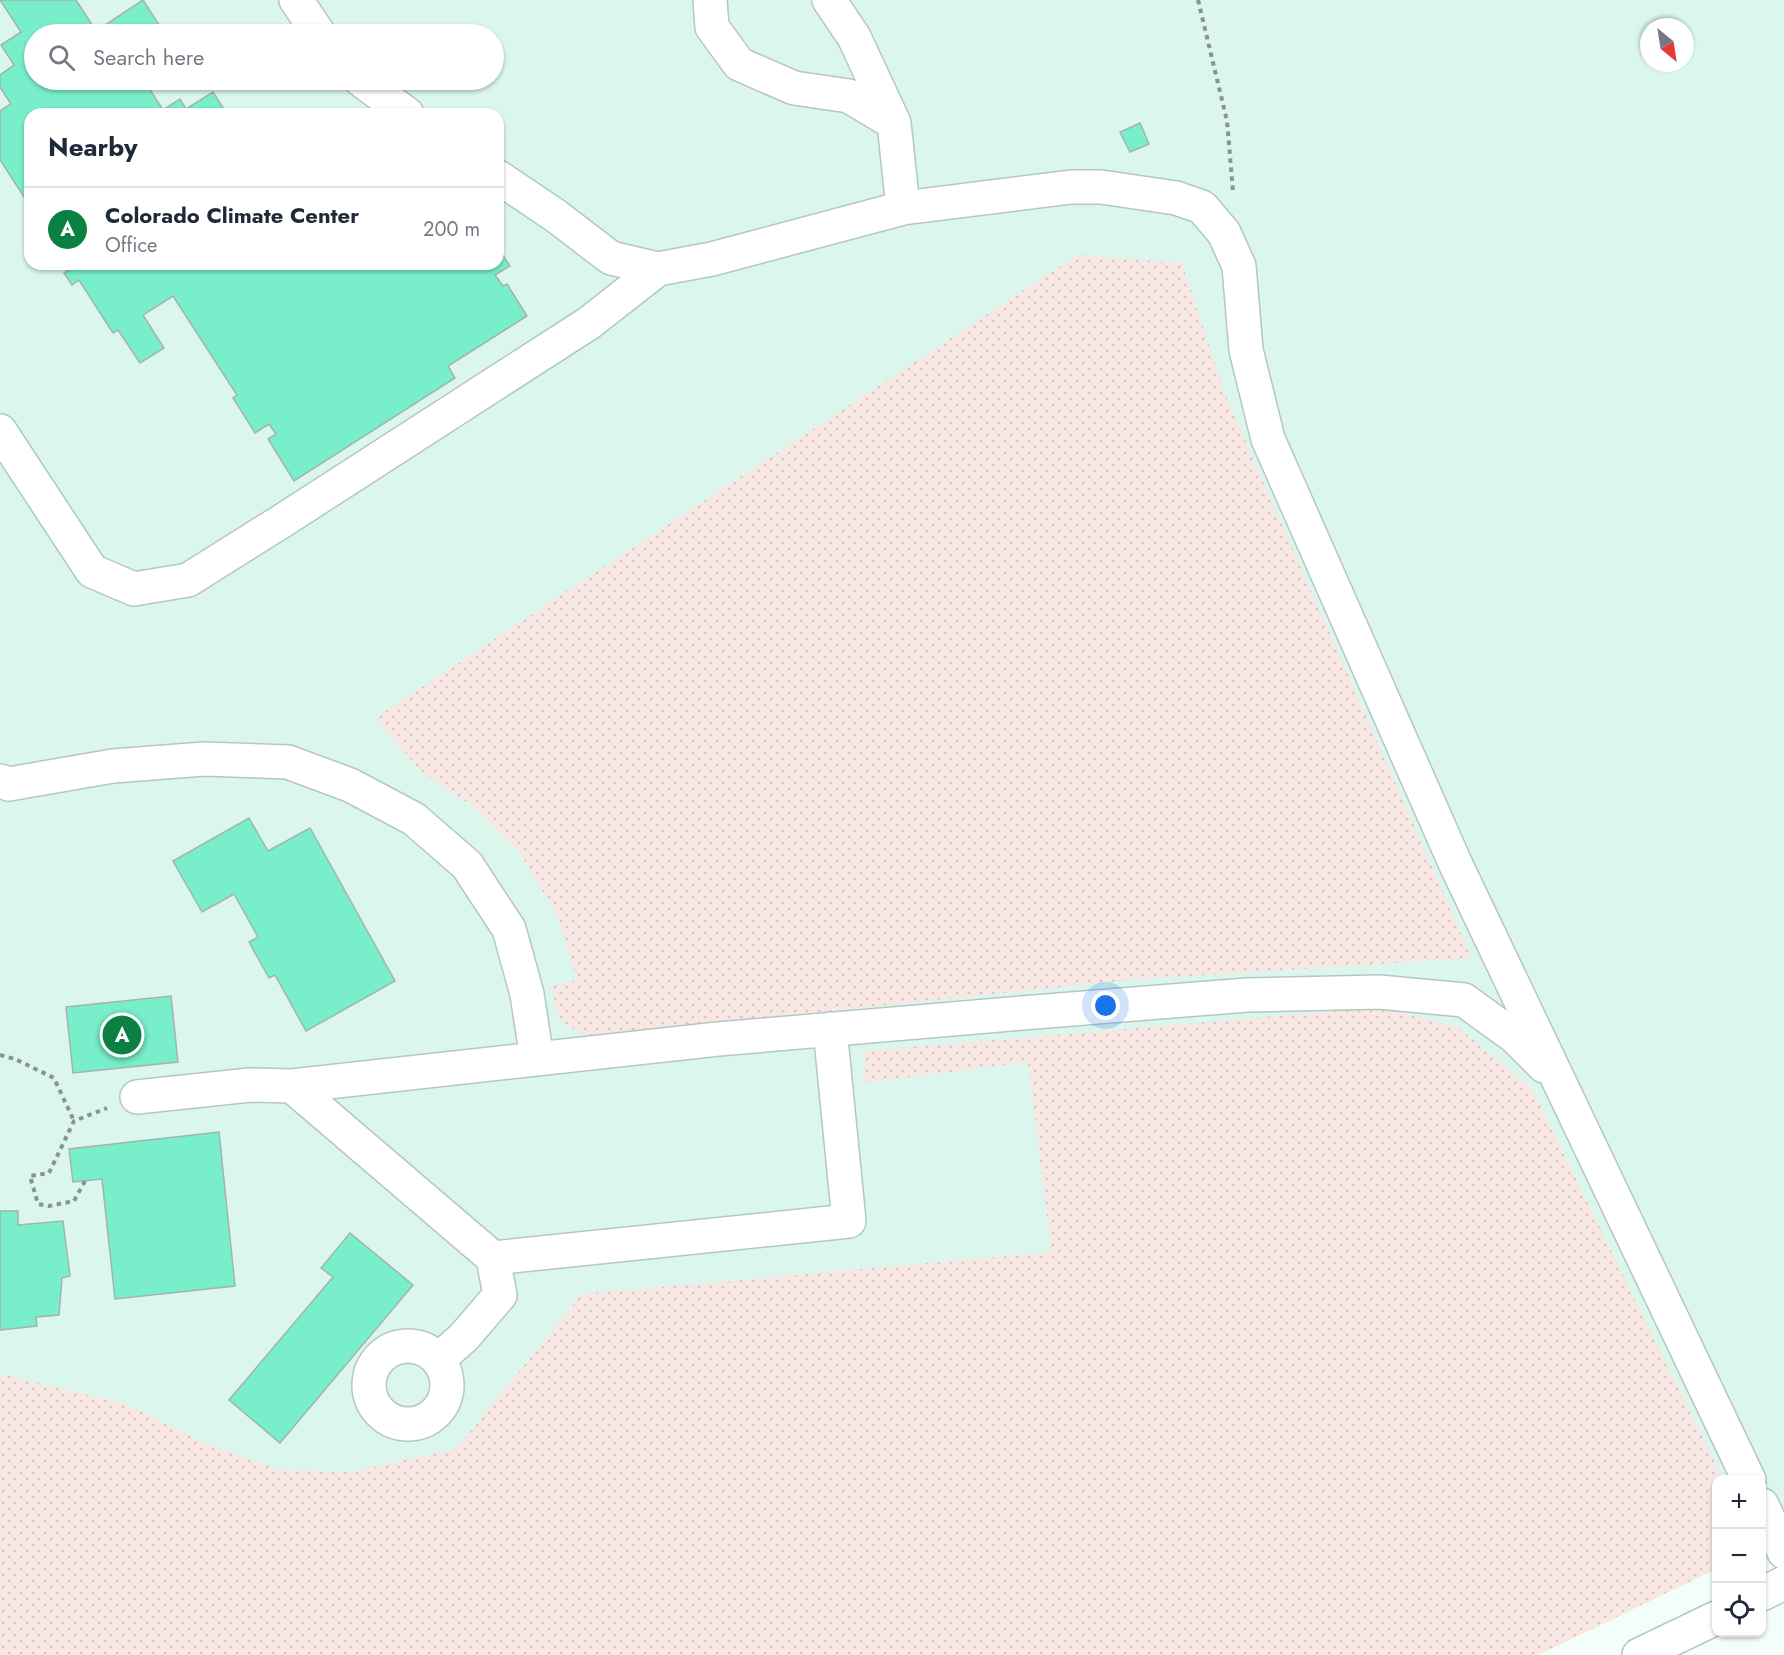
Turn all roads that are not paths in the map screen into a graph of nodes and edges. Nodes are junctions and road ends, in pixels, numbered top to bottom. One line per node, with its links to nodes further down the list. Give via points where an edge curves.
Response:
1 (296, 0): 4 (street)
2 (710, 0): 7 (street, via 712,27 739,64 794,88 849,96)
3 (829, 0): 7 (street, via 854,37)
4 (312, 24)
5 (375, 90): 6 (street)
6 (399, 108)
7 (894, 123): 9 (street)
8 (504, 181): 10 (street, via 611,258)
9 (903, 208): 10 (street, via 723,256); 15 (street, via 1071,187 1101,187 1176,198 1202,207 1224,233 1239,266 1246,350 1268,439 1451,854)
10 (658, 269): 11 (street, via 589,323 188,580 134,589 92,571)
11 (0, 431)
12 (3, 784): 14 (street, via 113,766 204,759 288,762 350,785 414,819 467,865 509,929 527,994)
13 (830, 1029): 14 (street); 15 (street, via 1247,995 1379,992 1464,1000 1515,1037); 18 (street, via 849,1221)
14 (537, 1059): 16 (street)
15 (1560, 1082): 20 (street)
16 (292, 1086): 17 (street, via 250,1085); 18 (street)
17 (137, 1097)
18 (493, 1258): 19 (street, via 500,1295)
19 (438, 1360)
20 (1747, 1475)
21 (1766, 1515): 22 (street)
22 (1784, 1552)
23 (1784, 1582): 24 (street)
24 (1766, 1591)
25 (1712, 1620): 26 (street)
26 (1639, 1655)

